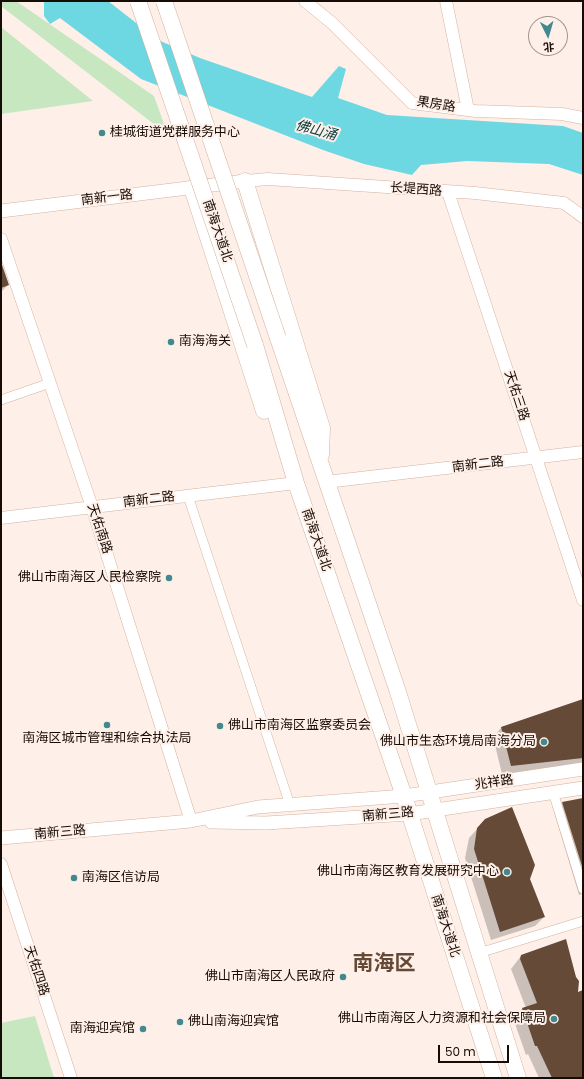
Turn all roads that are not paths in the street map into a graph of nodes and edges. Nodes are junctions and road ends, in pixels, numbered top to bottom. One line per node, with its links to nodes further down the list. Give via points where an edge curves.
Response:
1 (138, 1): 15 (highway, 南海大道北, bridge, via 255,345)
2 (164, 1): 18 (highway, 南海大道北, bridge)
3 (305, 1): 5 (street, 果房路, via 332,23 412,103)
4 (446, 1): 5 (street)
5 (468, 110): 6 (street, 果房路, via 562,114)
6 (583, 118)
7 (245, 182): 8 (main road, 南新一路); 9 (street, 长堤西路, via 268,179); 18 (highway, via 322,428)
8 (192, 188): 10 (main road, 南新一路); 15 (highway, via 270,431)
9 (448, 192): 11 (street, 长堤西路, via 564,204); 17 (street, 天佑三路)
10 (1, 210)
11 (583, 217)
12 (1, 239): 13 (street, 天佑南路)
13 (50, 383): 14 (street); 22 (street, 天佑南路)
14 (1, 400)
15 (287, 451): 20 (highway, 南海大道北)
16 (583, 452): 17 (street, 南新二路)
17 (536, 458): 19 (street, 南新二路); 24 (street, 天佑三路)
18 (320, 465): 19 (highway, 南海大道北)
19 (326, 482): 28 (highway, 南海大道北, via 396,689)
20 (296, 483): 21 (street, 南新二路); 29 (highway, 南海大道北)
21 (188, 496): 22 (street, 南新二路); 30 (street)
22 (92, 507): 23 (street, 南新二路); 33 (street, 天佑南路)
23 (1, 518)
24 (583, 600)
25 (583, 768): 28 (main road, 兆祥路)
26 (583, 788): 27 (main road, 南新三路)
27 (552, 792): 31 (main road, 南新三路); 36 (street)
28 (428, 793): 29 (main road, 兆祥路); 31 (highway, 南海大道北)
29 (404, 796): 30 (main road, 南新三路); 32 (highway, 南海大道北)
30 (290, 805): 33 (main road, 南新三路, via 258,806)
31 (434, 810): 32 (main road, 南新三路); 38 (highway, 南海大道北)
32 (409, 814): 33 (main road, 南新三路, via 266,824); 40 (highway, 南海大道北)
33 (190, 821): 34 (main road, 南新三路)
34 (1, 838)
35 (1, 864): 39 (street, 天佑四路)
36 (583, 889)
37 (583, 921): 38 (street)
38 (479, 953): 41 (highway, 南海大道北)
39 (71, 1078)
40 (494, 1078)
41 (518, 1078)

